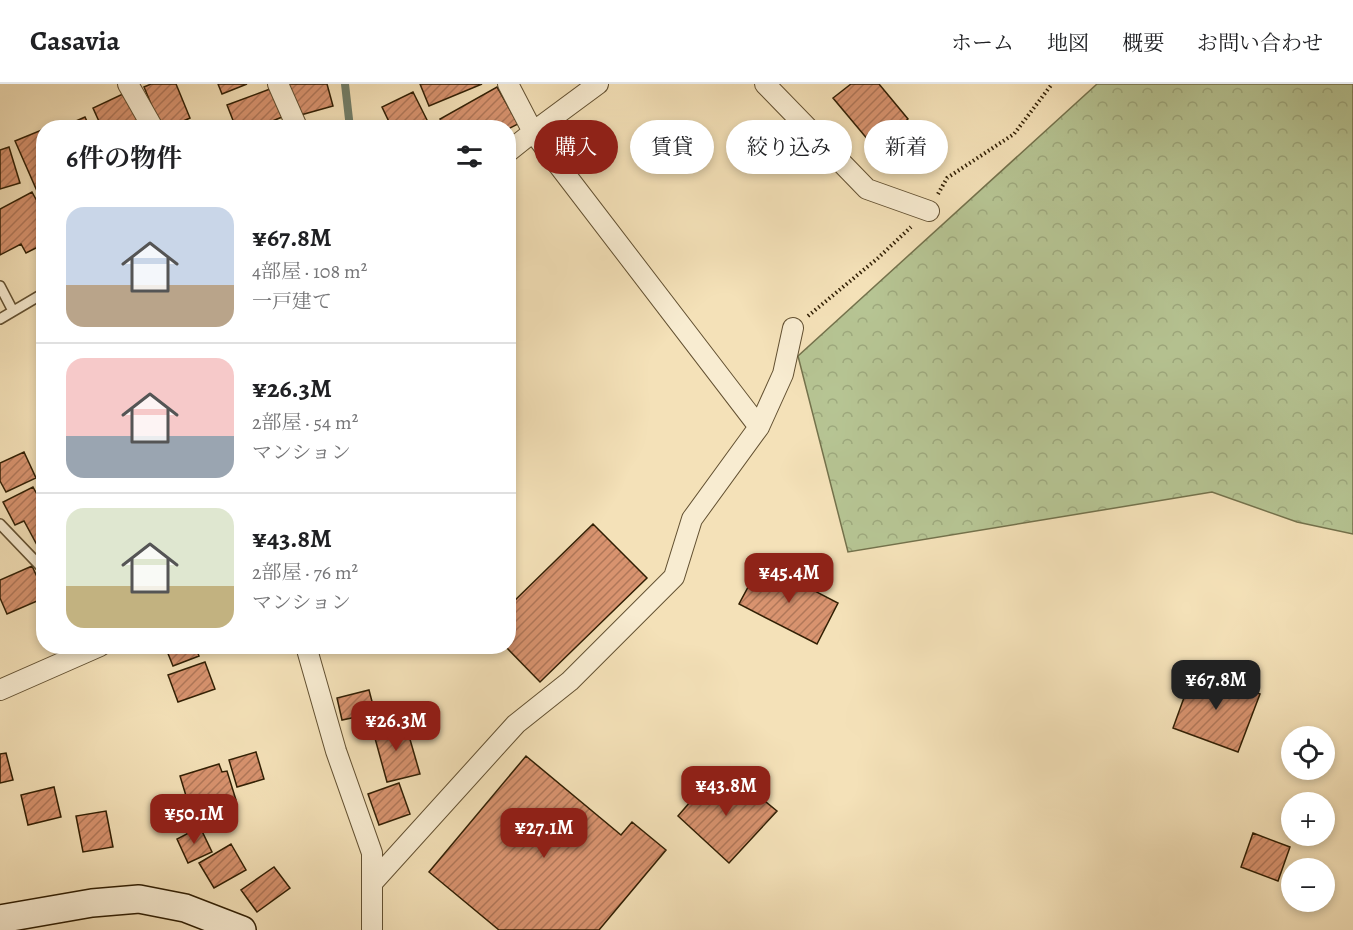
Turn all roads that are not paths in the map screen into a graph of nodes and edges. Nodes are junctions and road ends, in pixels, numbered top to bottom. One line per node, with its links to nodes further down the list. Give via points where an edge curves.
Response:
1 (128, 84): 6 (street)
2 (278, 84): 7 (street)
3 (508, 84): 8 (street)
4 (597, 84): 8 (street)
5 (765, 84): 10 (street, via 867,189)
6 (148, 120)
7 (294, 120)
8 (533, 132): 9 (street); 16 (street)
9 (516, 146)
10 (929, 211)
11 (0, 286): 13 (lane)
12 (36, 297): 13 (lane)
13 (13, 311): 14 (lane)
14 (0, 319)
15 (793, 328): 16 (street, via 783,374)
16 (759, 427): 22 (street, via 692,519 674,577 570,681 516,724)
17 (0, 524): 18 (lane)
18 (36, 562)
19 (64, 654): 21 (street)
20 (308, 654): 22 (street, via 336,751 372,853)
21 (0, 690)
22 (373, 882): 25 (street)
23 (0, 919): 24 (street, via 139,899 184,908)
24 (242, 930)
25 (372, 930)

